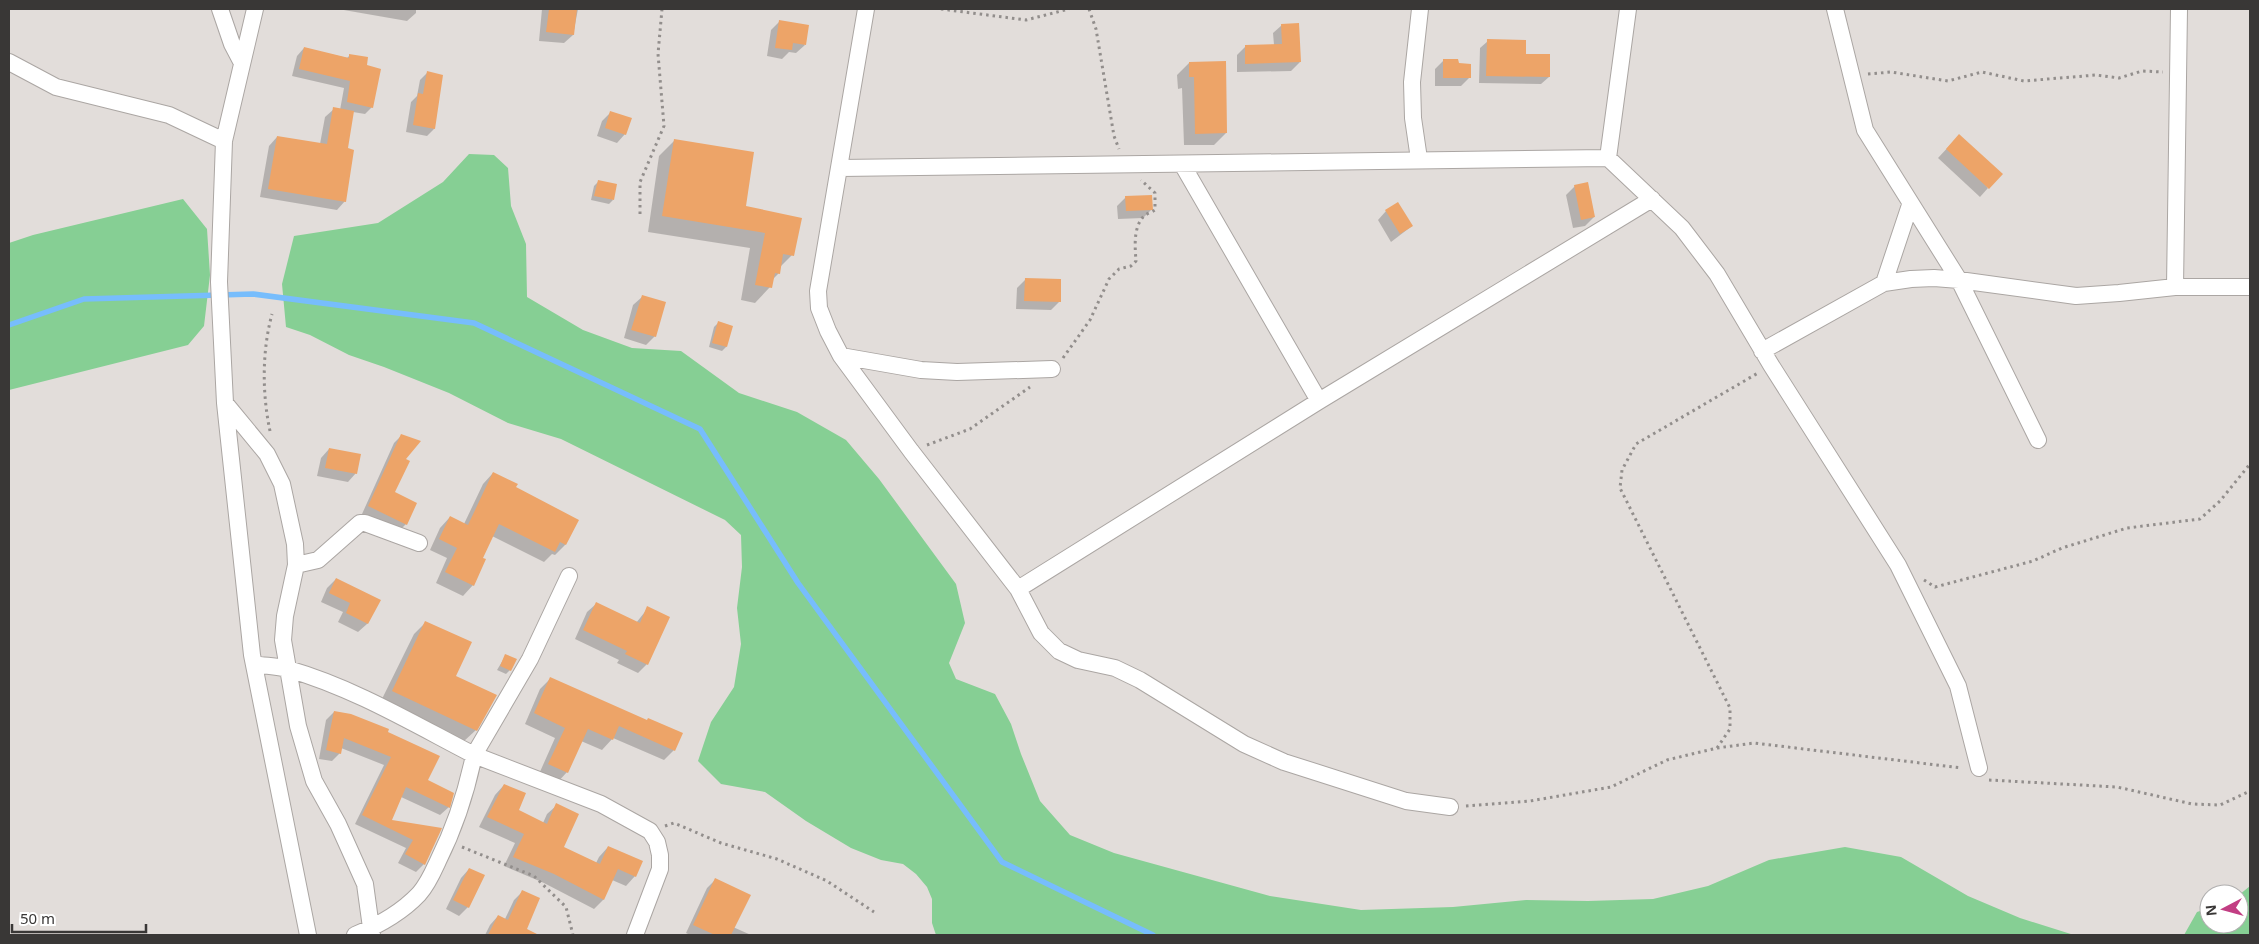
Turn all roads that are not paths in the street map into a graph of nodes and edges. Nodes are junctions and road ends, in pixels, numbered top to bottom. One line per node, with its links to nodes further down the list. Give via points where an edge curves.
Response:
1 (220, 9): 8 (street)
2 (255, 9): 8 (street)
3 (866, 9): 14 (street)
4 (1420, 9): 12 (street, via 1412,82)
5 (1628, 9): 11 (street)
6 (1835, 9): 16 (street, via 1865,130)
7 (2179, 9): 19 (street)
8 (242, 63): 10 (street)
9 (10, 65): 10 (street, via 56,87 169,115)
10 (224, 141): 25 (street, via 219,282)
11 (1608, 158): 12 (street); 15 (street)
12 (1419, 159): 13 (street)
13 (1182, 164): 14 (street); 24 (street)
14 (840, 168): 21 (street, via 818,291 819,308)
15 (1652, 199): 22 (street, via 1682,228 1717,274); 24 (street)
16 (1910, 205): 17 (street); 18 (street)
17 (1959, 280): 18 (street, via 1934,278); 19 (street, via 2076,296); 26 (street)
18 (1884, 283): 22 (street)
19 (2175, 287): 20 (street)
20 (2250, 287)
21 (841, 356): 23 (street, via 921,370); 30 (street, via 910,451)
22 (1767, 358): 34 (street, via 1898,565 1958,686)
23 (1052, 369)
24 (1319, 401): 30 (street)
25 (225, 403): 28 (street, via 268,454 278,473 295,544); 31 (street)
26 (2038, 440)
27 (419, 543): 28 (street, via 360,523 318,560)
28 (296, 565): 32 (street, via 283,628)
29 (569, 576): 33 (street, via 530,659)
30 (1018, 589): 35 (street, via 1041,633 1059,651 1078,660 1115,668 1140,680 1244,744 1284,762 1406,801)
31 (254, 664): 32 (street); 37 (street)
32 (287, 669): 33 (street, via 372,702); 36 (street, via 307,762 365,884)
33 (474, 755): 36 (street, via 457,822 427,884); 39 (street, via 601,804 650,831 658,848 660,869)
34 (1980, 768)
35 (1450, 807)
36 (372, 932): 38 (street)
37 (308, 935)
38 (355, 935)
39 (635, 935)

